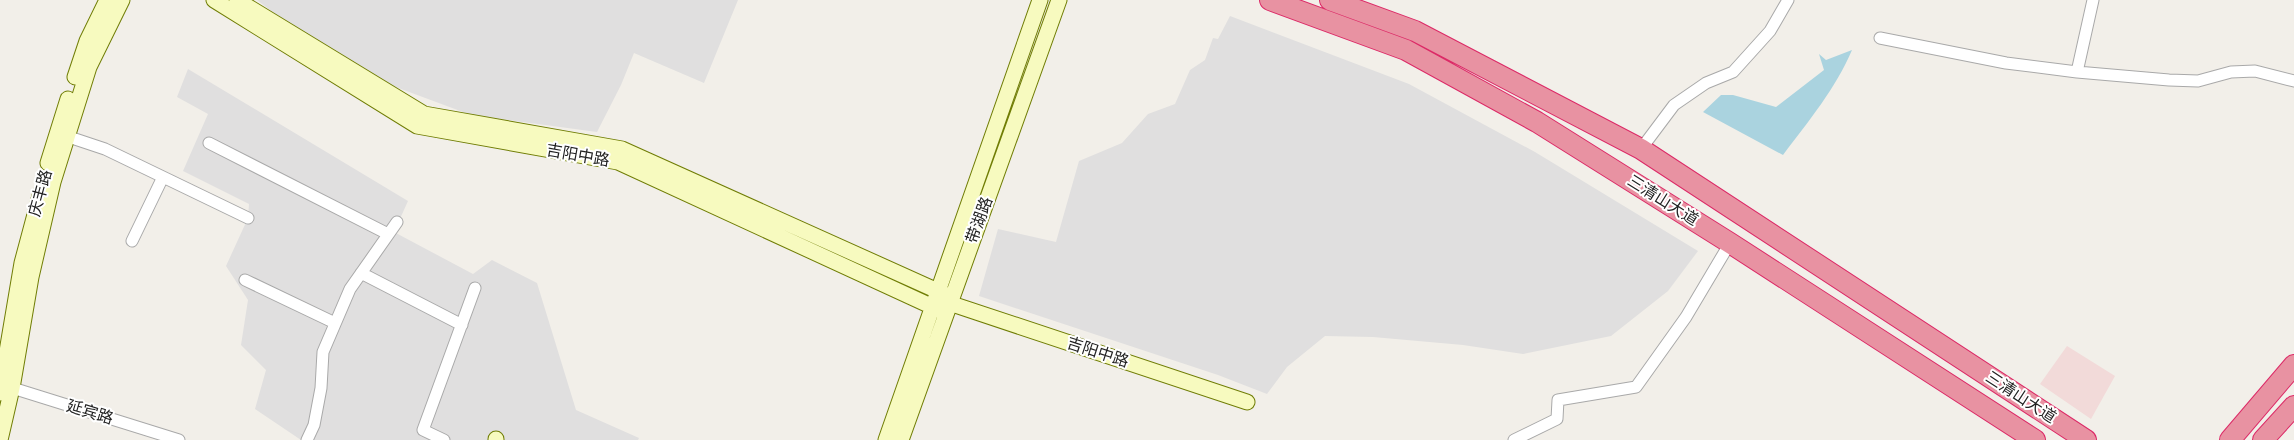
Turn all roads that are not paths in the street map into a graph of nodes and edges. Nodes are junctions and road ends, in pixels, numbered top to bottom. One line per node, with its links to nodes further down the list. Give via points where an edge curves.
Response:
1 (107, 0): 14 (main road, 庆丰路, via 87,40)
2 (122, 0): 14 (main road, via 89,67)
3 (214, 0): 26 (main road, 吉阳中路, via 417,126 618,162)
4 (237, 0): 26 (main road, 吉阳中路, via 424,114 622,149)
5 (1040, 0): 26 (main road, 带湖路)
6 (1059, 0): 26 (main road, 带湖路)
7 (1270, 0): 22 (highway, 三清山大道, via 1406,50 1537,122)
8 (1330, 0): 16 (highway, 三清山大道, via 1415,31)
9 (1788, 0): 16 (street, via 1770,31 1734,72 1706,83 1674,104)
10 (2093, 0): 12 (street)
11 (1880, 38): 12 (street, via 2006,63)
12 (2077, 72): 13 (street, via 2198,81 2231,72 2255,71)
13 (2294, 81)
14 (62, 134): 17 (street, via 104,149); 30 (main road, 庆丰路, via 22,263)
15 (209, 143): 20 (street)
16 (1641, 149): 43 (highway, 三清山大道)
17 (163, 177): 18 (street); 21 (street)
18 (248, 218)
19 (397, 222): 20 (street)
20 (388, 234): 23 (street)
21 (132, 241)
22 (1730, 243): 41 (street, via 1686,317 1636,387 1558,400 1557,418); 42 (highway, 三清山大道)
23 (361, 273): 27 (street); 28 (street)
24 (245, 280): 27 (street)
25 (475, 288): 28 (street)
26 (943, 303): 31 (main road, 吉阳中路); 39 (main road, 带湖路); 40 (main road, 带湖路)
27 (335, 323): 37 (street, via 323,352 321,388)
28 (462, 325): 38 (street, via 423,430)
29 (2294, 365): 33 (highway)
30 (4, 389): 35 (main road, 庆丰路); 36 (street, 延宾路)
31 (1247, 402)
32 (2294, 406): 34 (highway)
33 (2249, 417): 34 (highway, via 2266,422); 44 (highway); 45 (highway)
34 (2270, 432)
35 (0, 440)
36 (179, 440)
37 (307, 440)
38 (444, 440)
39 (886, 440)
40 (901, 440)
41 (1514, 440)
42 (2034, 440)
43 (2086, 440)
44 (2220, 440)
45 (2230, 440)

